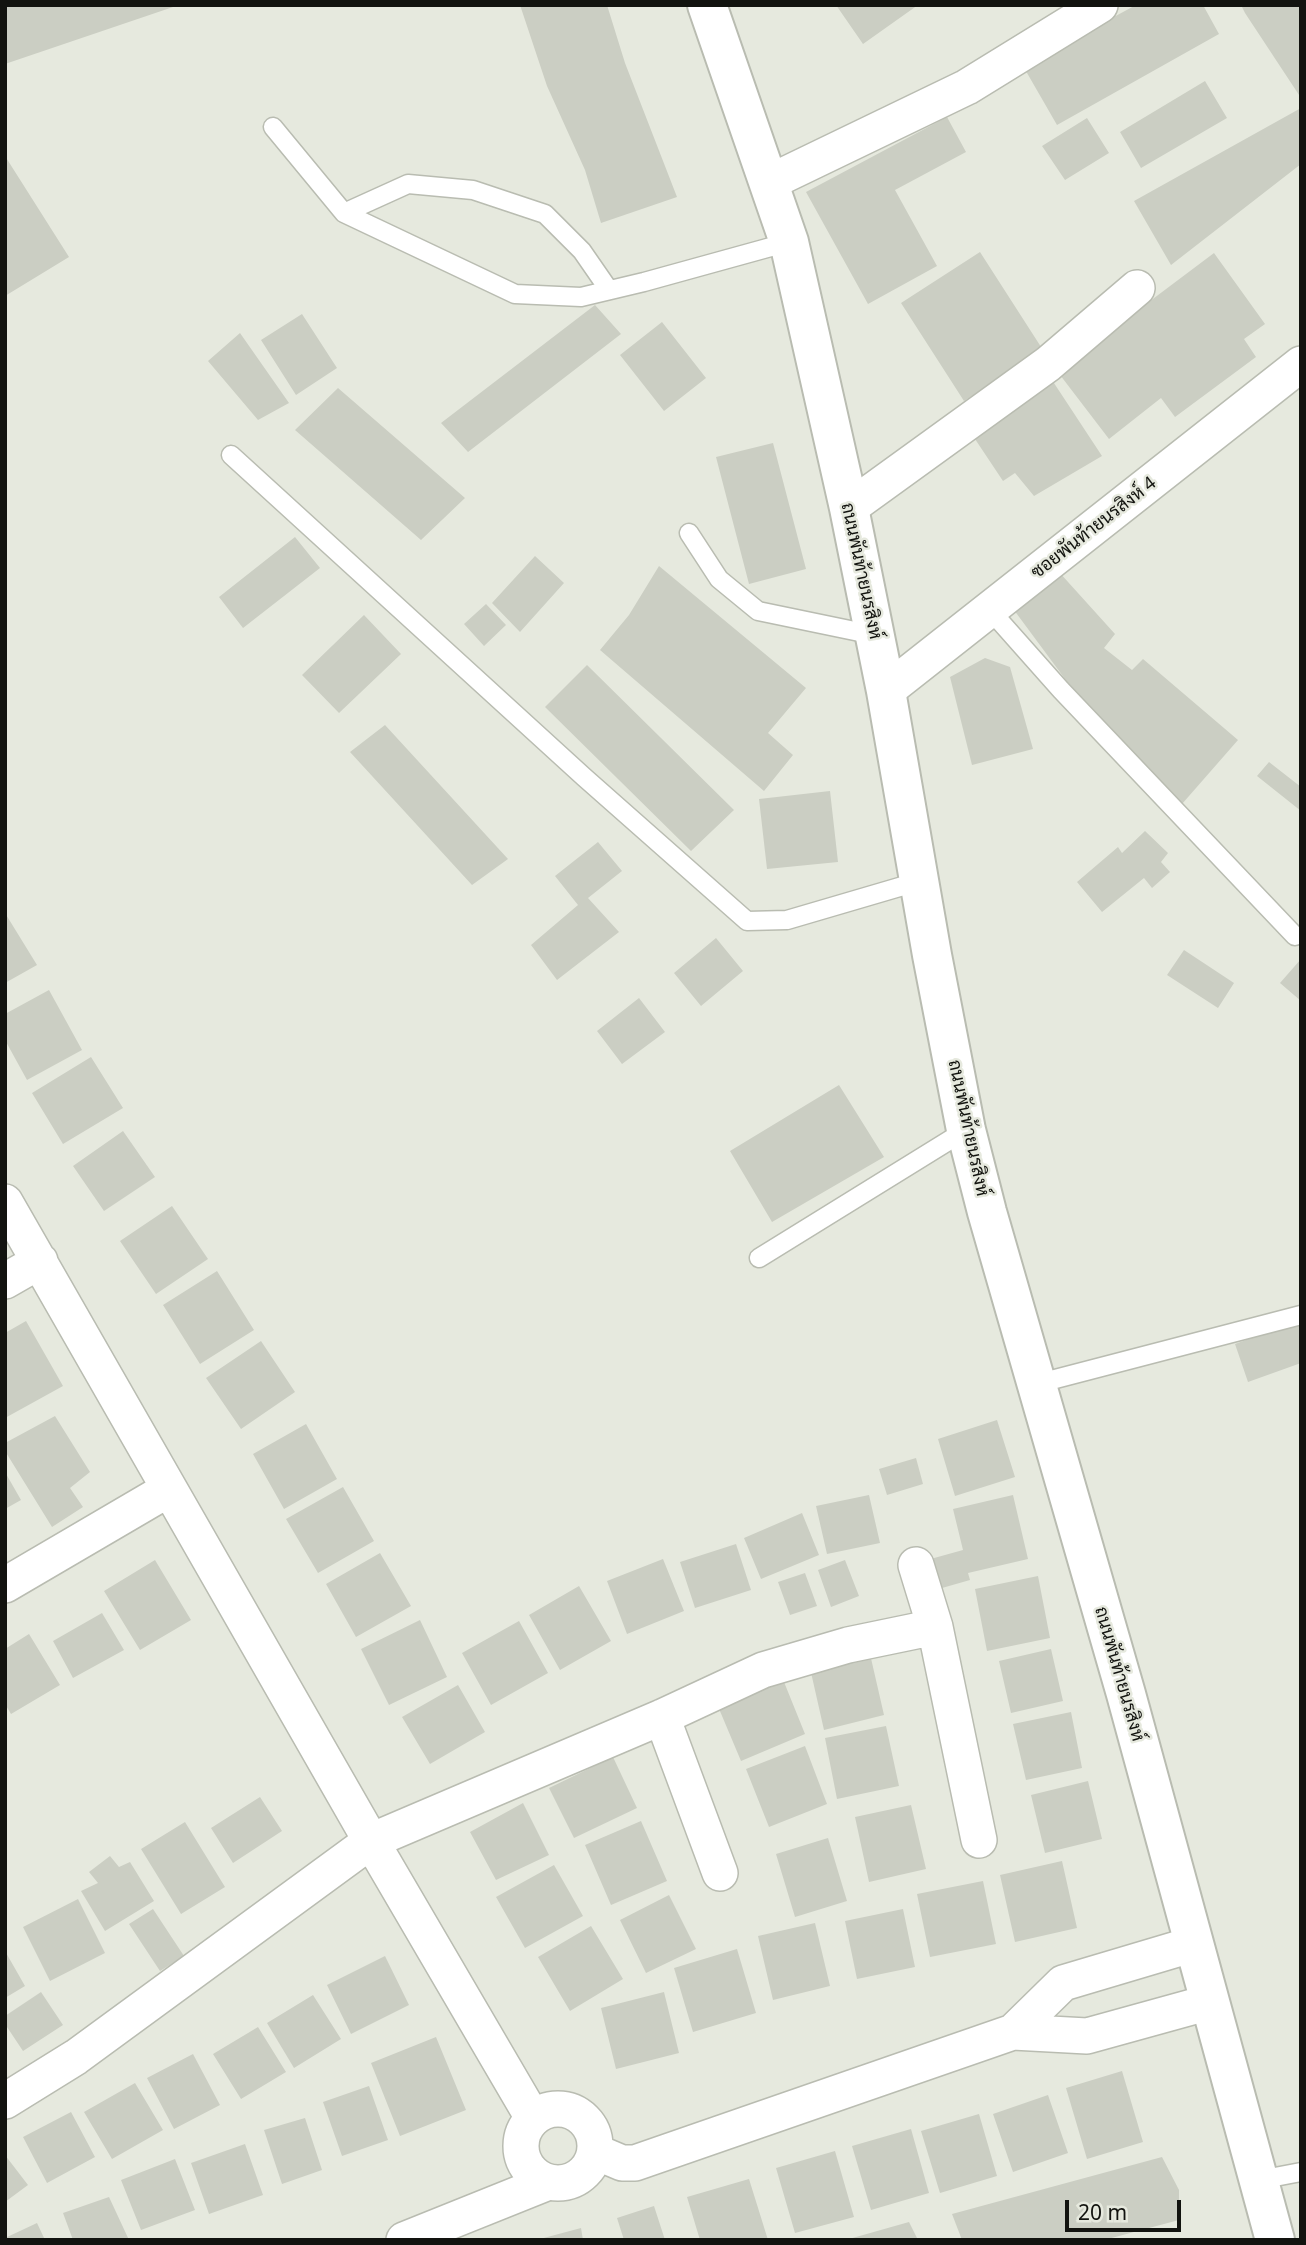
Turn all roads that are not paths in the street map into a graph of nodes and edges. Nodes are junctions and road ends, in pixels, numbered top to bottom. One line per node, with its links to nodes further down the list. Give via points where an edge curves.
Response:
1 (707, 5): 4 (street, ถนนพันท้ายนรสิงห์)
2 (1100, 5): 4 (street, via 967,87)
3 (273, 127): 5 (lane)
4 (770, 182): 6 (street, ถนนพันท้ายนรสิงห์)
5 (344, 213): 8 (lane, via 515,294 581,297); 8 (lane, via 408,184 473,190 545,214 582,251)
6 (789, 242): 8 (lane); 11 (street, ถนนพันท้ายนรสิงห์)
7 (1137, 288): 11 (street, via 988,410)
8 (609, 290)
9 (1301, 364): 13 (street, ซอยพันท้ายนรสิงห์ 4)
10 (231, 455): 16 (lane, via 747,921 787,920)
11 (849, 508): 14 (street, ถนนพันท้ายนรสิงห์)
12 (690, 533): 14 (lane, via 719,579 758,611)
13 (990, 610): 15 (street, ซอยพันท้ายนรสิงห์ 4); 17 (lane)
14 (874, 635): 15 (street, ถนนพันท้ายนรสิงห์)
15 (886, 691): 16 (street, ถนนพันท้ายนรสิงห์)
16 (920, 881): 18 (street, ถนนพันท้ายนรสิงห์)
17 (1295, 936)
18 (966, 1130): 20 (lane); 24 (street, ถนนพันท้ายนรสิงห์)
19 (5, 1202): 21 (street)
20 (759, 1258)
21 (40, 1261): 22 (street); 25 (street)
22 (5, 1281)
23 (1301, 1315): 24 (lane)
24 (1036, 1384): 33 (street, ถนนพันท้ายนรสิงห์)
25 (169, 1489): 27 (street); 31 (street)
26 (916, 1565): 28 (street)
27 (5, 1586)
28 (935, 1627): 29 (street, via 763,1670); 30 (street)
29 (662, 1717): 31 (street); 32 (street)
30 (979, 1840)
31 (371, 1841): 36 (street, via 76,2057); 37 (street)
32 (720, 1872)
33 (1194, 1944): 34 (street, ถนนพันท้ายนรสิงห์); 35 (street, via 1063,1983)
34 (1210, 2002): 35 (street, via 1087,2036); 40 (street, ถนนพันท้ายนรสิงห์)
35 (1013, 2032): 38 (street, via 635,2163 622,2163)
36 (5, 2101)
37 (533, 2118): 38 (street, via 550,2109 568,2110 584,2118 594,2134); 41 (street, via 522,2134 520,2154 529,2172)
38 (596, 2152): 41 (street, via 587,2172 568,2184)
39 (1301, 2172): 40 (lane)
40 (1259, 2180): 43 (street, ถนนพันท้ายนรสิงห์)
41 (546, 2183): 42 (street)
42 (404, 2240)
43 (1275, 2240)

